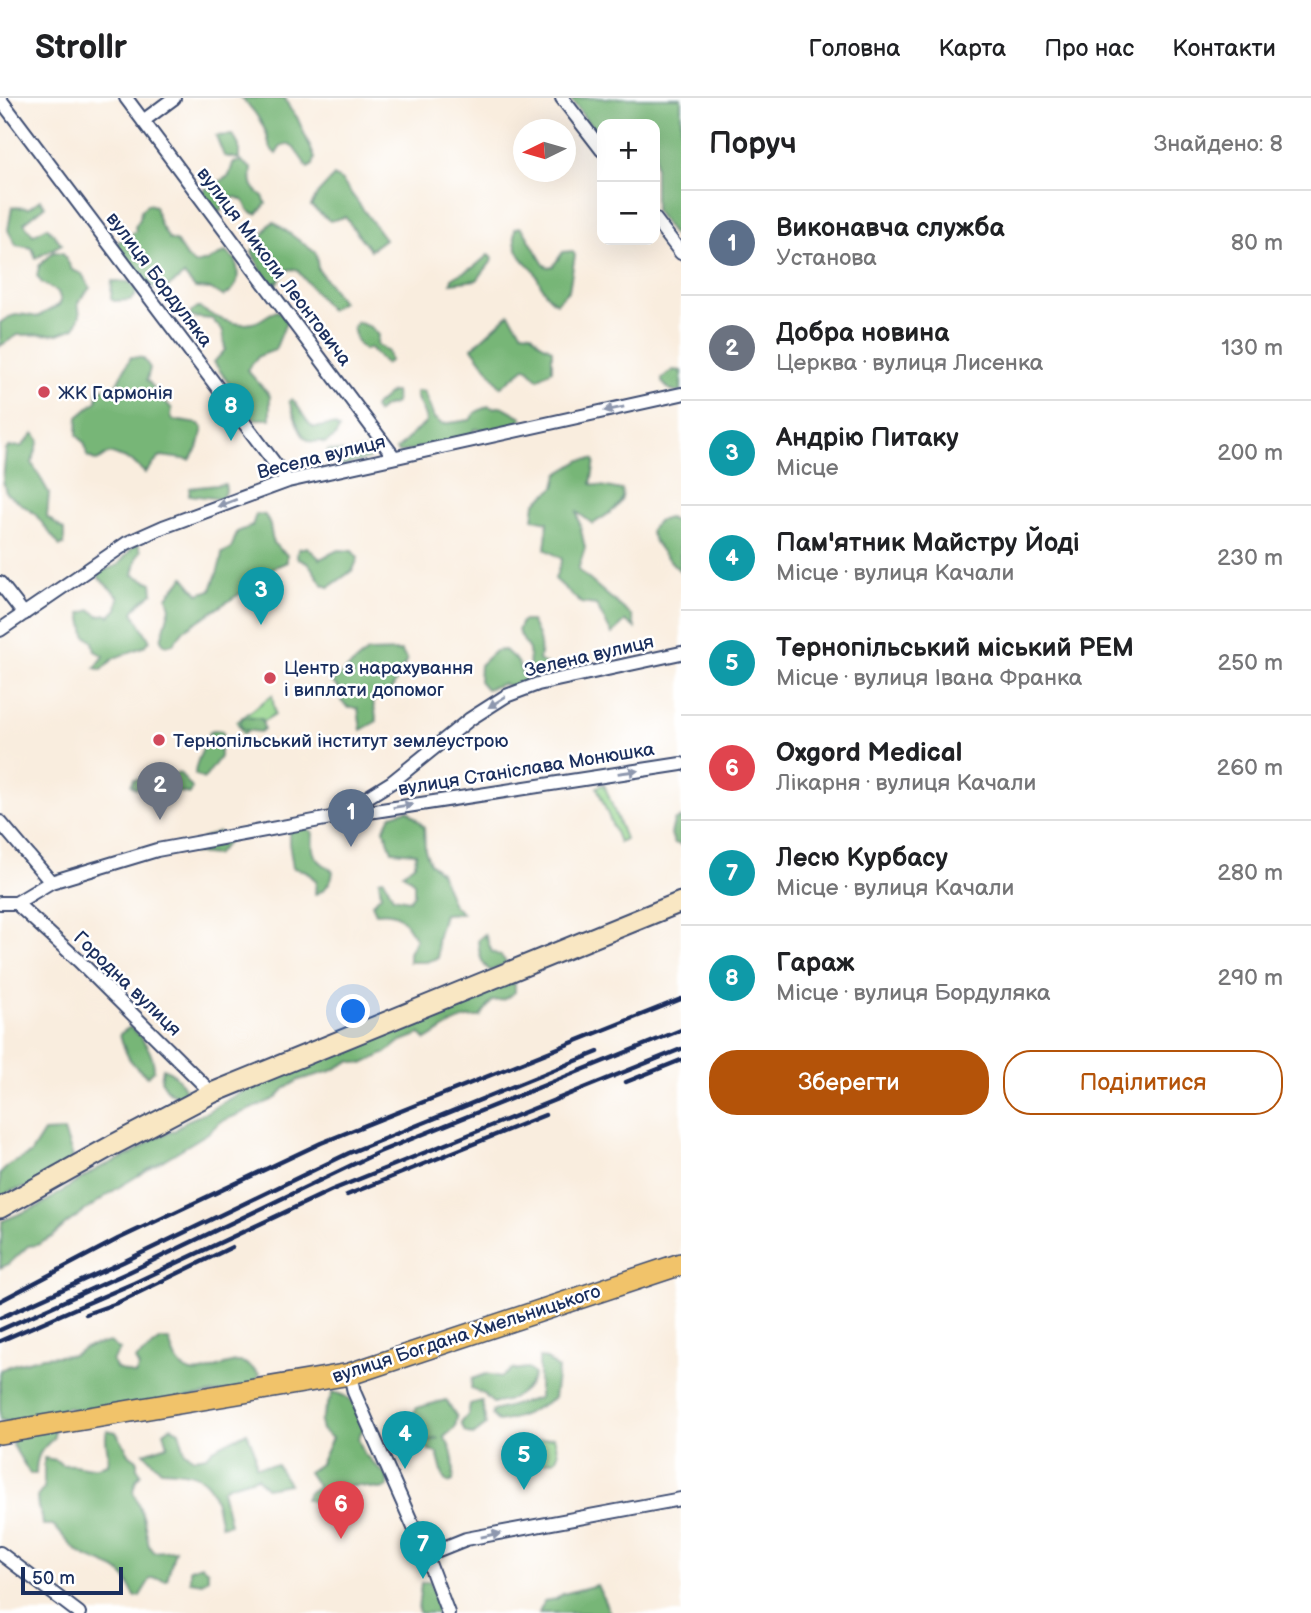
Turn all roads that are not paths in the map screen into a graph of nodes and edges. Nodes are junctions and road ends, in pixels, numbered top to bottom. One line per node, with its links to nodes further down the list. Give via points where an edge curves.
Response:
1 (126, 98): 5 (street, вулиця Миколи Леонтовича)
2 (174, 98): 5 (street)
3 (562, 98): 6 (street)
4 (0, 99): 11 (street, вулиця Бордуляка)
5 (143, 121): 10 (street, вулиця Миколи Леонтовича)
6 (597, 144)
7 (660, 226): 8 (street)
8 (681, 253)
9 (681, 394): 10 (street, Весела вулиця, one-way to 10)
10 (394, 457): 11 (street, Весела вулиця)
11 (288, 481): 13 (street, Весела вулиця, one-way to 13, via 127,543)
12 (0, 583): 13 (street)
13 (24, 614): 14 (street, Весела вулиця)
14 (0, 630)
15 (681, 653): 17 (street, Зелена вулиця, one-way to 17, via 538,684 506,696 392,782)
16 (681, 764): 17 (street, вулиця Станіслава Монюшка, one-way to 16)
17 (336, 817): 19 (street, вулиця Станіслава Монюшка, via 157,850)
18 (0, 822): 19 (street)
19 (51, 882): 22 (street, вулиця Станіслава Монюшка)
20 (681, 902): 23 (main road)
21 (0, 903): 22 (street)
22 (16, 903): 23 (street, Городна вулиця)
23 (212, 1093): 24 (main road)
24 (0, 1208)
25 (681, 1265): 26 (main road, вулиця Богдана Хмельницького)
26 (350, 1374): 27 (main road, вулиця Богдана Хмельницького); 30 (street, via 355,1395)
27 (0, 1433)
28 (681, 1499): 30 (street, one-way to 28, via 466,1539)
29 (0, 1553): 31 (street)
30 (426, 1555): 32 (street)
31 (79, 1613)
32 (448, 1613)

